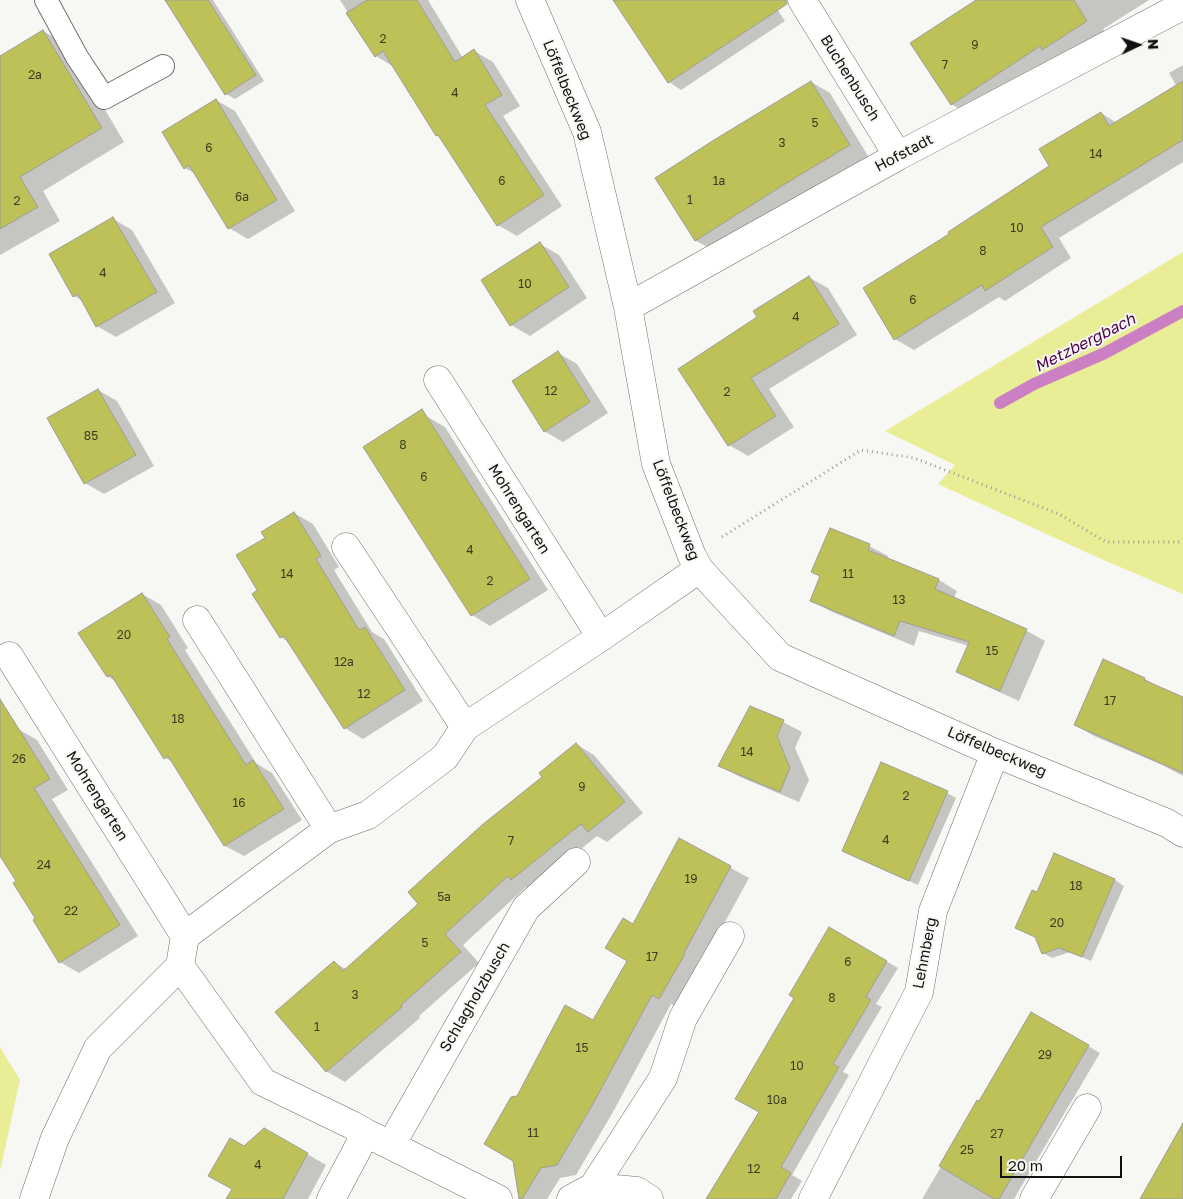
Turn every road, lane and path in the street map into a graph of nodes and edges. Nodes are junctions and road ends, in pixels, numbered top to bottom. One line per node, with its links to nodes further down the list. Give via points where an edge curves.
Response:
1 (46, 0): 5 (lane, via 104,98)
2 (530, 0): 7 (street, Löffelbeckweg, via 586,132)
3 (802, 0): 6 (street, Buchenbusch)
4 (1183, 4): 6 (street, Hofstadt)
5 (163, 66)
6 (898, 156): 7 (street, Hofstadt)
7 (628, 307): 11 (street, Löffelbeckweg, via 656,464)
8 (438, 380): 13 (street, Mohrengarten)
9 (1183, 542): 11 (path, via 1106,542 1058,514 914,458 861,450)
10 (346, 547): 15 (street)
11 (696, 563): 13 (street); 16 (street, Löffelbeckweg, via 780,656)
12 (197, 620): 17 (street)
13 (601, 637): 15 (street)
14 (9, 656): 20 (street, Mohrengarten)
15 (465, 727): 17 (street, via 445,757 368,815)
16 (995, 753): 18 (street, Löffelbeckweg, via 1167,823); 31 (street, Lehmberg, via 933,911 919,992)
17 (329, 829): 20 (street)
18 (1183, 833)
19 (576, 862): 25 (street, Schlagholzbusch, via 526,908)
20 (185, 936): 22 (street)
21 (730, 936): 26 (street, via 683,1018 663,1078)
22 (180, 966): 24 (street, via 263,1082); 27 (street, via 98,1048 55,1138)
23 (1087, 1108): 32 (street)
24 (366, 1133): 25 (street); 28 (street)
25 (391, 1145): 29 (street)
26 (582, 1193): 30 (street, via 636,1191)
27 (34, 1199)
28 (331, 1199)
29 (498, 1199)
30 (649, 1199)
31 (813, 1199)
32 (1034, 1199)

